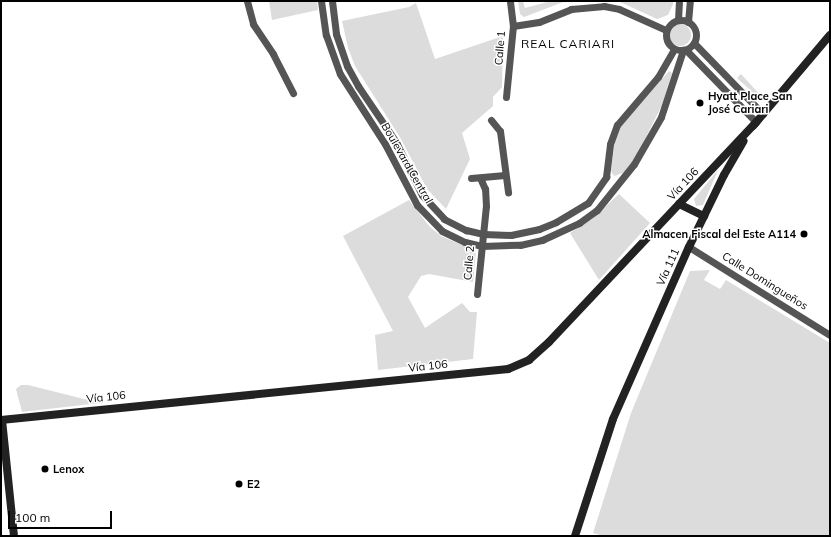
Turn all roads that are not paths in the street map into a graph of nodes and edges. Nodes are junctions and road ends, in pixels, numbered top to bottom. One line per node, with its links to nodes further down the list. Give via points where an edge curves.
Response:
1 (247, 1): 17 (street, via 253,24)
2 (321, 1): 16 (street, Boulevard Central, via 328,43)
3 (333, 1): 15 (street, Boulevard Central, via 339,45)
4 (510, 1): 9 (street, Calle 1)
5 (679, 1): 7 (street)
6 (690, 1): 8 (street)
7 (678, 20): 8 (street); 10 (street)
8 (688, 22): 12 (street, via 695,30)
9 (513, 26): 10 (street, via 539,22 579,7 604,6 619,9); 18 (street, Calle 1)
10 (666, 30): 13 (street, via 666,39)
11 (830, 34): 19 (main road, Vía 111)
12 (694, 43): 14 (street); 19 (street)
13 (674, 49): 14 (street); 25 (street, Boulevard Central, via 658,77 617,125 611,138)
14 (684, 50): 21 (street); 26 (street, Boulevard Central, via 660,117 634,164)
15 (358, 86): 16 (street); 30 (street, Boulevard Central, via 396,142 428,203 454,224)
16 (349, 90): 31 (street, Boulevard Central, via 385,144 422,212 448,234)
17 (293, 93)
18 (506, 97)
19 (763, 114): 21 (main road, Vía 111)
20 (491, 120): 22 (street, via 500,131)
21 (756, 122): 28 (main road, Vía 106); 29 (main road, Vía 111, via 731,161)
22 (505, 175): 24 (street); 27 (street)
23 (471, 178): 24 (street)
24 (480, 178): 30 (street, Calle 2, via 485,189 486,206)
25 (603, 184): 26 (street); 30 (street, Boulevard Central, via 585,206 548,226 511,235)
26 (613, 190): 31 (street, Boulevard Central, via 589,217 552,236 520,245)
27 (508, 192)
28 (679, 204): 29 (main road); 35 (main road, Vía 106, via 549,342 529,360 508,369)
29 (704, 216): 32 (main road, Vía 111)
30 (483, 234): 31 (street, Calle 2)
31 (482, 246): 33 (street, Calle 2)
32 (689, 247): 34 (street, Calle Domingueños); 37 (main road, Vía 111, via 613,419)
33 (477, 294)
34 (830, 334)
35 (2, 420): 36 (main road)
36 (14, 536)
37 (575, 536)

